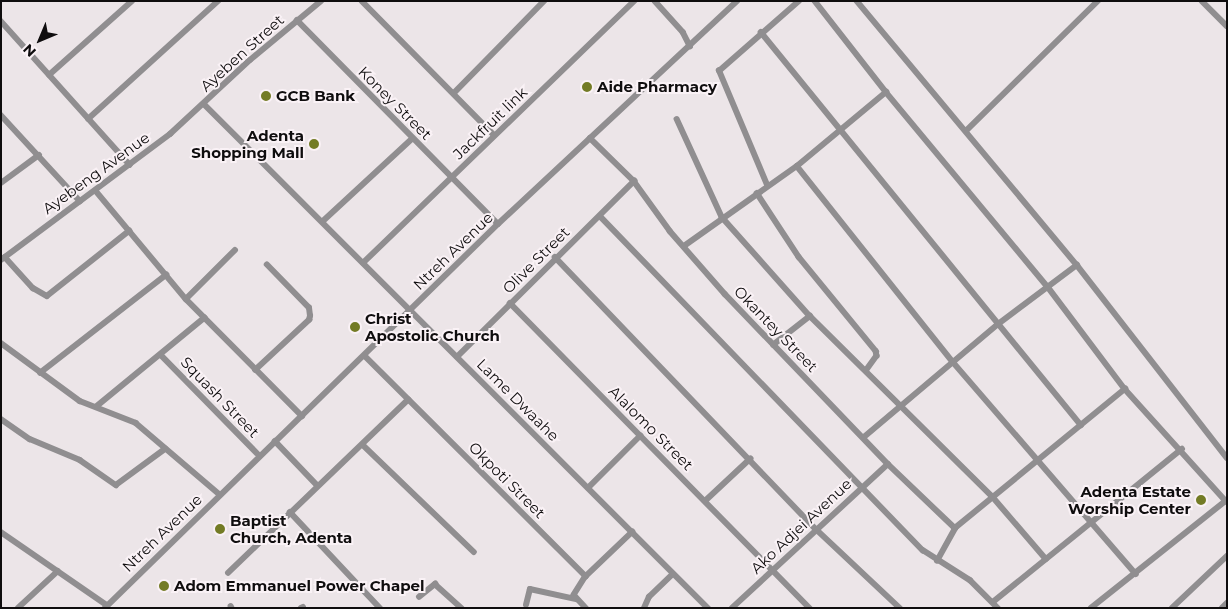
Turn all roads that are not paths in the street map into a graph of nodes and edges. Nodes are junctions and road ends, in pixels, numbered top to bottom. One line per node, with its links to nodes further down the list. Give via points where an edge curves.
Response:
1 (132, 1): 19 (street)
2 (218, 1): 24 (street)
3 (321, 1): 14 (street, Ayeben Street)
4 (362, 1): 21 (street)
5 (544, 1): 21 (street)
6 (634, 1): 28 (street, Jackfruit link)
7 (655, 1): 18 (street, via 683,32)
8 (737, 1): 18 (street, Ntreh Avenue)
9 (799, 1): 17 (street)
10 (815, 1): 20 (street)
11 (857, 1): 27 (street)
12 (1098, 1): 27 (street)
13 (1202, 1): 16 (street)
14 (297, 20): 22 (street, Ayeben Street); 30 (street, Koney Street)
15 (1, 21): 19 (street)
16 (1227, 26)
17 (761, 32): 26 (street); 37 (street, via 719,71)
18 (690, 46): 29 (street, Ntreh Avenue)
19 (49, 75): 24 (street)
20 (886, 92): 26 (street); 54 (street)
21 (454, 93): 28 (street)
22 (204, 104): 32 (street, Ayebeng Avenue); 43 (street, Lame Dwaahe)
23 (1, 115): 31 (street)
24 (88, 119): 32 (street)
25 (678, 119): 42 (street)
26 (842, 129): 33 (street); 60 (street)
27 (968, 130): 52 (street)
28 (494, 136): 34 (street, Jackfruit link)
29 (590, 138): 35 (street, Okantey Street); 44 (street, Ntreh Avenue)
30 (412, 139): 34 (street, Koney Street); 43 (street)
31 (39, 155): 36 (street); 40 (street)
32 (130, 165): 38 (street, Ayebeng Avenue)
33 (797, 166): 37 (street); 66 (street)
34 (451, 178): 44 (street, Koney Street); 50 (street, Jackfruit link)
35 (634, 181): 41 (street, Olive Street); 46 (street, Okantey Street)
36 (1, 183)
37 (767, 185): 39 (street)
38 (96, 191): 40 (street, Ayebeng Avenue); 45 (street)
39 (757, 193): 42 (street); 68 (street, via 799,258 876,351 877,356)
40 (80, 201): 49 (street, Ayebeng Avenue)
41 (600, 216): 48 (street, Olive Street); 89 (street)
42 (722, 217): 46 (street); 58 (street)
43 (323, 221): 50 (street, Lame Dwaahe)
44 (498, 224): 57 (street, Ntreh Avenue)
45 (129, 231): 49 (street, via 47,296 33,288); 53 (street)
46 (684, 246): 62 (street, Okantey Street)
47 (235, 250): 55 (street)
48 (555, 257): 56 (street, Olive Street); 85 (street)
49 (3, 259)
50 (363, 263): 57 (street, Lame Dwaahe)
51 (267, 265): 67 (street, via 309,308 310,316)
52 (1077, 265): 54 (street); 84 (street)
53 (166, 275): 55 (street); 69 (street)
54 (1048, 287): 60 (street); 70 (street)
55 (186, 299): 59 (street)
56 (510, 303): 65 (street, Olive Street); 77 (street, Alalomo Street)
57 (410, 310): 64 (street, Ntreh Avenue); 65 (street, Lame Dwaahe)
58 (810, 316): 62 (street); 68 (street)
59 (204, 318): 63 (street); 67 (street)
60 (997, 325): 66 (street); 76 (street)
61 (1, 343): 69 (street)
62 (773, 344): 78 (street, Okantey Street)
63 (162, 355): 73 (street); 83 (street, Squash Street)
64 (365, 356): 71 (street, Okpoti Street); 74 (street, Ntreh Avenue)
65 (457, 357): 90 (street, Lame Dwaahe)
66 (952, 362): 72 (street); 86 (street)
67 (255, 370): 74 (street)
68 (867, 370): 72 (street)
69 (40, 373): 73 (street, via 80,402)
70 (1125, 389): 76 (street); 82 (street)
71 (408, 400): 80 (street); 110 (street, Okpoti Street)
72 (902, 403): 78 (street); 92 (street)
73 (97, 406): 81 (street, via 136,423)
74 (302, 416): 79 (street, Ntreh Avenue)
75 (1, 419): 81 (street, via 30,439 80,460 116,485)
76 (1081, 425): 86 (street)
77 (640, 436): 90 (street); 93 (street, Alalomo Street)
78 (864, 437): 87 (street, Okantey Street)
79 (275, 441): 83 (street, Ntreh Avenue); 88 (street)
80 (363, 445): 88 (street); 101 (street)
81 (166, 449): 91 (street)
82 (1182, 449): 94 (street); 96 (street)
83 (260, 456): 91 (street, Ntreh Avenue)
84 (1227, 458)
85 (750, 459): 93 (street); 98 (street)
86 (1037, 461): 92 (street); 96 (street)
87 (888, 464): 89 (street, Ako Adjei Avenue); 97 (street, Okantey Street)
88 (317, 485): 95 (street)
89 (861, 487): 98 (street, Ako Adjei Avenue); 104 (street)
90 (588, 488): 100 (street, Lame Dwaahe)
91 (219, 494): 116 (street, Ntreh Avenue)
92 (992, 496): 97 (street); 103 (street)
93 (705, 501): 106 (street, Alalomo Street)
94 (1226, 501): 109 (street)
95 (290, 512): 107 (street); 118 (street)
96 (1091, 521): 103 (street); 109 (street)
97 (955, 528): 104 (street)
98 (817, 530): 106 (street, Ako Adjei Avenue); 125 (street)
99 (1, 532): 105 (street)
100 (632, 532): 108 (street, Lame Dwaahe); 110 (street)
101 (474, 552)
102 (1227, 556): 128 (street)
103 (1046, 560): 113 (street)
104 (936, 561): 113 (street, via 970,580)
105 (58, 571): 116 (street); 117 (street)
106 (773, 571): 123 (street, Ako Adjei Avenue); 124 (street, Alalomo Street)
107 (228, 573)
108 (673, 574): 121 (street, via 649,597); 122 (street, Lame Dwaahe)
109 (1136, 574): 127 (street)
110 (586, 576): 112 (street, via 576,588)
111 (419, 597): 119 (street, via 435,584)
112 (576, 599): 115 (street, via 530,589); 120 (street)
113 (993, 602): 126 (street)
114 (1227, 603): 129 (street)
115 (526, 605)
116 (106, 607)
117 (18, 608)
118 (380, 608)
119 (462, 608)
120 (586, 608)
121 (644, 608)
122 (708, 608)
123 (732, 608)
124 (810, 608)
125 (900, 608)
126 (998, 608)
127 (1092, 608)
128 (1172, 608)
129 (1222, 608)

